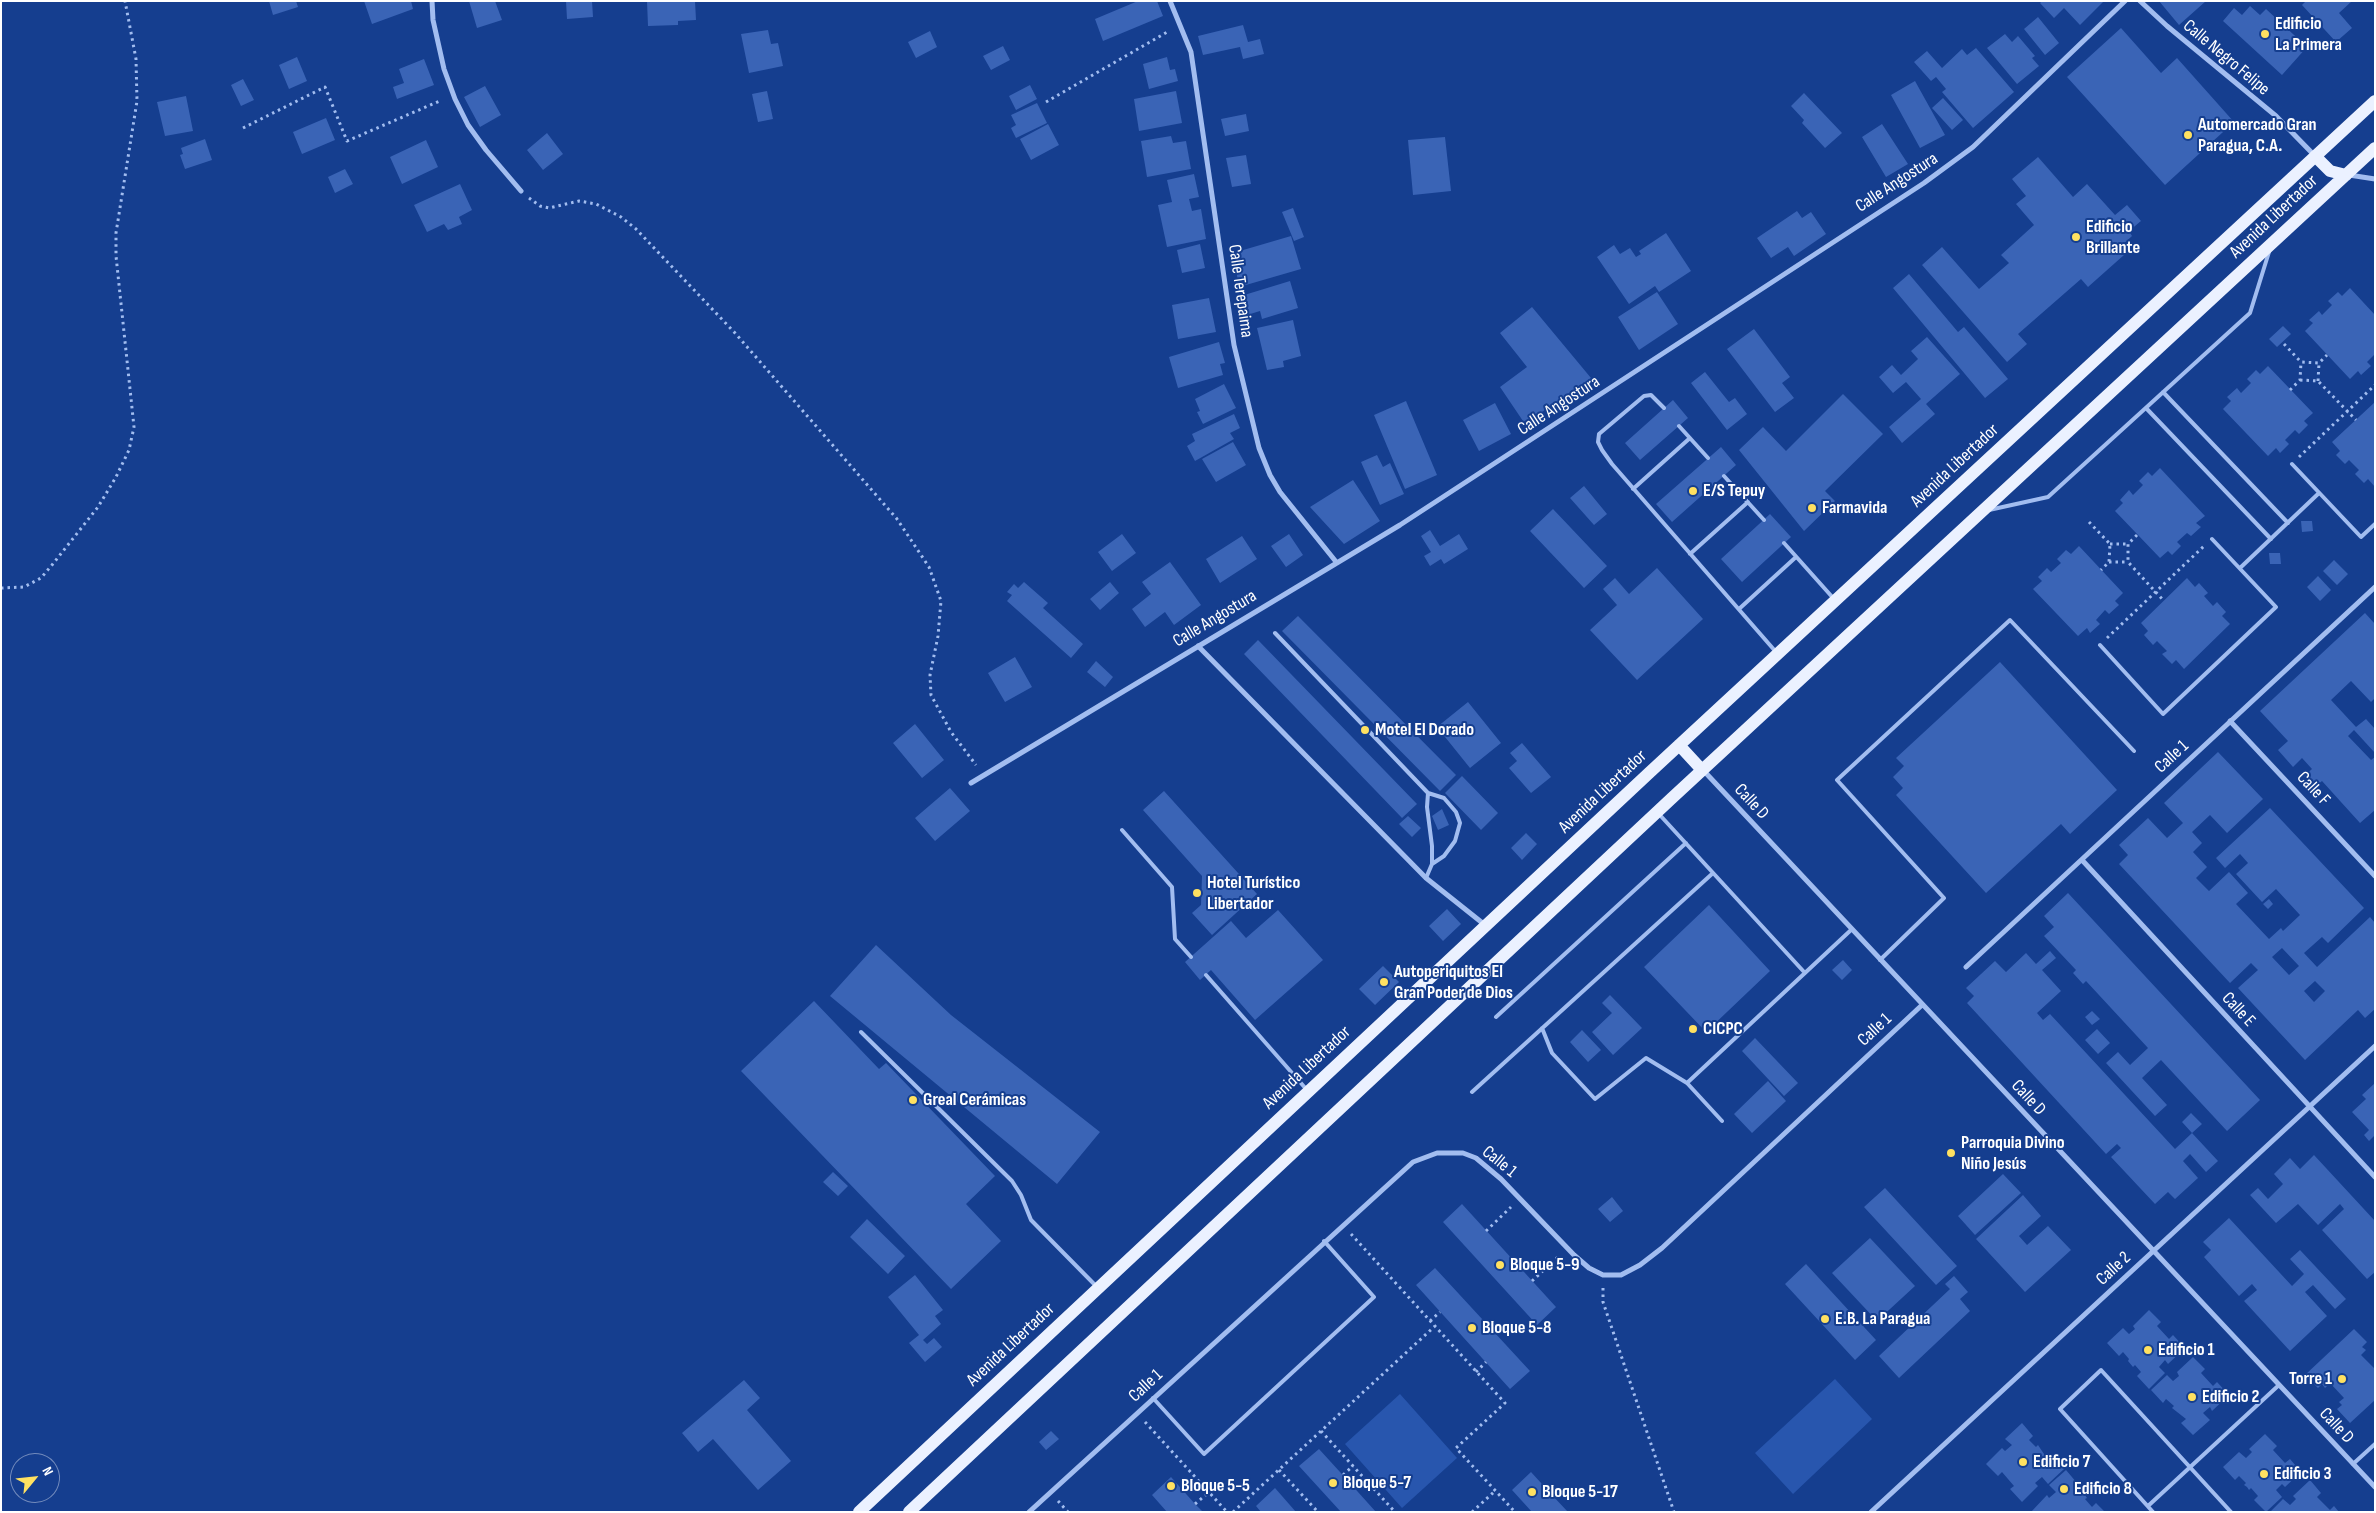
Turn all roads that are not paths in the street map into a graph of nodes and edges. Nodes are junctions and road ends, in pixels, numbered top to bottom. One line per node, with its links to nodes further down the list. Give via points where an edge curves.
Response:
1 (432, 1): 10 (street, via 433,20 453,95 468,125)
2 (1170, 1): 32 (street, Calle Terepaima, via 1191,52 1234,345 1259,448 1280,492)
3 (2125, 1): 32 (street, Calle Angostura, via 2002,120 1948,166 1400,526)
4 (2140, 1): 7 (street, Calle Negro Felipe, via 2281,121)
5 (2375, 102): 7 (main road, Avenida Libertador)
6 (2375, 148): 8 (main road, Avenida Libertador)
7 (2315, 156): 8 (main road, via 2330,171); 35 (main road, Avenida Libertador)
8 (2346, 175): 9 (street, Avenida Libertador); 11 (main road, Avenida Libertador)
9 (2375, 179)
10 (521, 192)
11 (2272, 243): 12 (lane, via 2250,313); 23 (main road, Avenida Libertador)
12 (2163, 392): 14 (lane); 25 (lane)
13 (1664, 408): 20 (lane, via 1651,395 1644,396 1599,434 1602,450)
14 (2146, 408): 23 (lane, via 2048,498); 28 (lane)
15 (1679, 426): 16 (lane)
16 (1690, 438): 17 (lane); 20 (lane)
17 (1708, 458)
18 (2292, 464): 21 (lane)
19 (1724, 476): 22 (lane)
20 (1633, 489): 30 (lane)
21 (2319, 493): 25 (lane); 26 (lane, via 2360,537)
22 (1748, 502): 24 (lane); 30 (lane)
23 (1982, 512): 44 (main road, Avenida Libertador)
24 (1764, 520)
25 (2288, 523): 28 (lane)
26 (2375, 524)
27 (2212, 539): 33 (lane)
28 (2270, 539): 33 (lane)
29 (1784, 543): 31 (lane)
30 (1690, 554): 36 (lane)
31 (1796, 557): 35 (lane); 36 (lane)
32 (1337, 563): 39 (street, Calle Angostura)
33 (2240, 568): 38 (lane, via 2276,607 2163,714)
34 (2375, 586): 41 (street, Calle 1)
35 (1835, 600): 40 (main road, Avenida Libertador)
36 (1739, 609): 40 (lane)
37 (1275, 633): 46 (lane)
38 (2100, 645)
39 (1198, 646): 45 (street, Calle Angostura); 54 (street)
40 (1778, 654): 42 (main road, Avenida Libertador)
41 (2230, 721): 50 (street, Calle 1); 53 (street, Calle F)
42 (1679, 745): 44 (main road); 55 (main road, Avenida Libertador)
43 (2134, 751): 58 (lane, via 2010,620 1837,780 1944,898)
44 (1702, 770): 47 (main road, Avenida Libertador); 56 (street, Calle D)
45 (970, 784)
46 (1428, 793): 51 (lane); 51 (lane, via 1444,798 1456,812 1460,823 1452,847)
47 (1657, 812): 49 (lane); 84 (main road, Avenida Libertador)
48 (1122, 830): 57 (lane, via 1172,887 1175,939)
49 (1686, 843): 52 (lane); 63 (lane)
50 (2082, 860): 59 (street, Calle 1); 70 (street, Calle E)
51 (1432, 864): 54 (lane)
52 (1713, 873): 60 (lane); 64 (lane)
53 (2375, 876)
54 (1426, 878): 55 (street)
55 (1485, 925): 68 (main road, Avenida Libertador)
56 (1851, 930): 58 (street, Calle D); 60 (lane)
57 (1190, 957)
58 (1880, 960): 62 (street, Calle D)
59 (1966, 968)
60 (1805, 973): 67 (lane)
61 (1206, 975): 68 (lane)
62 (1922, 1005): 73 (street, Calle 1, via 1650,1259 1621,1275 1603,1275 1589,1268 1501,1179 1476,1158 1464,1153 1437,1152 1422,1157 1403,1169); 74 (street, Calle D)
63 (1496, 1017)
64 (1542, 1028): 67 (lane, via 1552,1053 1595,1099 1646,1058); 69 (lane)
65 (861, 1032): 75 (lane, via 1012,1181 1031,1220)
66 (2375, 1046): 70 (street, Calle 2)
67 (1687, 1083): 71 (lane)
68 (1308, 1091): 75 (main road, Avenida Libertador)
69 (1472, 1092)
70 (2309, 1106): 72 (street, Calle E); 74 (street, Calle 2)
71 (1722, 1121)
72 (2375, 1177)
73 (1324, 1241): 77 (street, Calle 1); 77 (lane, via 1374,1297 1204,1454)
74 (2153, 1251): 76 (street, Calle D); 86 (street, Calle 2)
75 (1097, 1287): 83 (main road, Avenida Libertador)
76 (2279, 1385): 79 (street, Calle D); 80 (lane)
77 (1153, 1398): 85 (street, Calle 1)
78 (2375, 1444): 79 (lane)
79 (2353, 1464): 81 (street, Calle D)
80 (2190, 1467): 82 (lane); 82 (lane, via 2101,1370 2060,1409); 88 (lane)
81 (2375, 1487)
82 (2148, 1506): 87 (lane)
83 (859, 1512)
84 (909, 1512)
85 (1029, 1512)
86 (1871, 1512)
87 (2154, 1512)
88 (2230, 1512)

